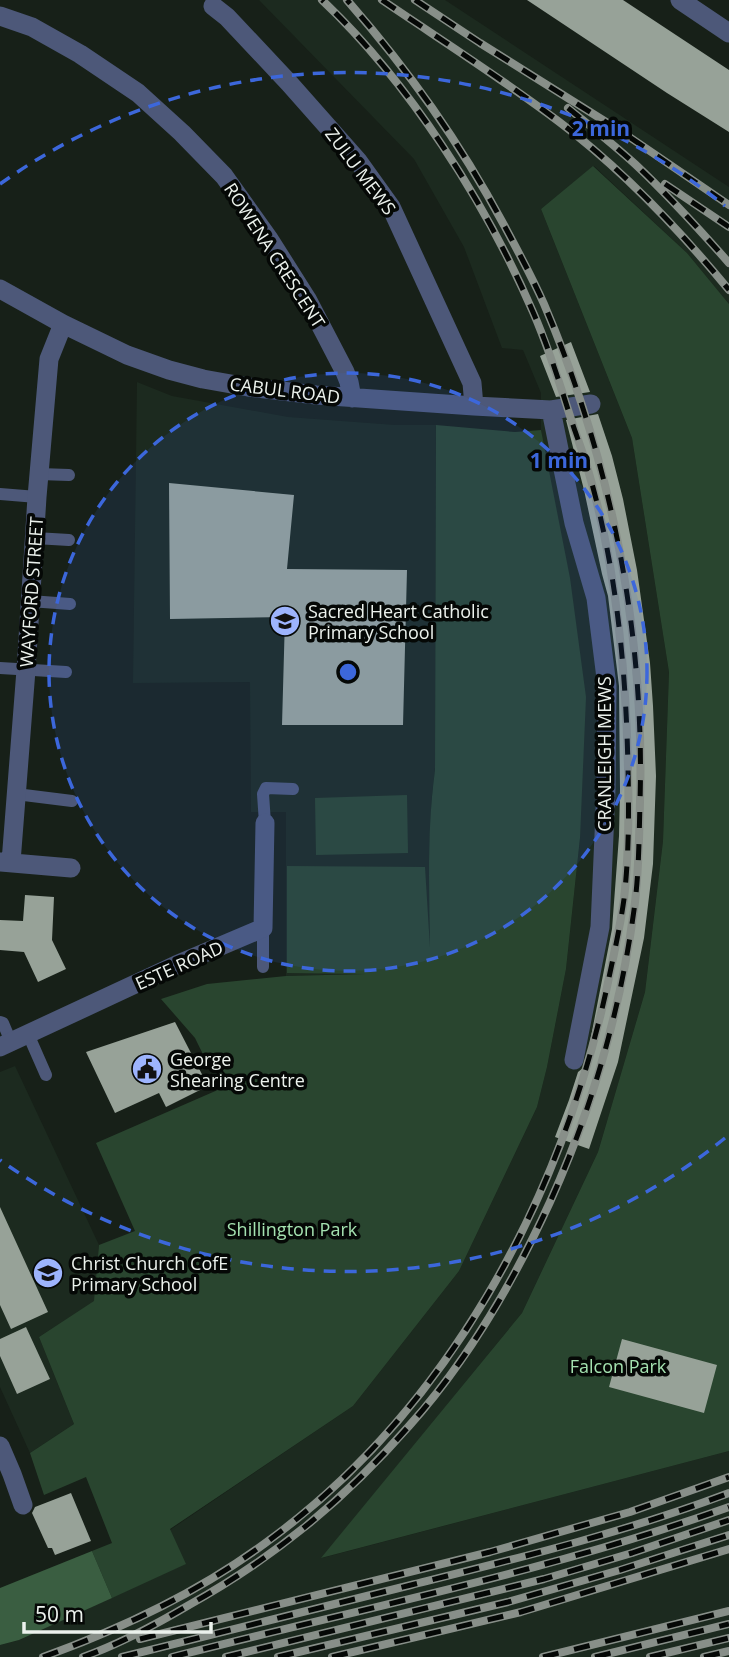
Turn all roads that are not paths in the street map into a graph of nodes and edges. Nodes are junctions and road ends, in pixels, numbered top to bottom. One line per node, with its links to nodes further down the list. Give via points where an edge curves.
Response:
1 (681, 0): 4 (street)
2 (213, 6): 9 (street, ZULU MEWS, via 289,83 358,161 391,207 472,383)
3 (0, 16): 7 (street, ROWENA CRESCENT, via 32,27 138,93 224,176 307,299 345,372)
4 (729, 33)
5 (0, 289): 6 (street, CABUL ROAD)
6 (63, 324): 7 (street, CABUL ROAD, via 127,355 203,379); 11 (street, WAYFORD STREET, via 49,359)
7 (352, 398): 9 (street, CABUL ROAD)
8 (591, 404): 10 (street, CABUL ROAD)
9 (474, 406): 10 (street, CABUL ROAD)
10 (551, 410): 32 (street, CRANLEIGH MEWS, via 574,523 596,598 607,686 600,927)
11 (39, 474): 12 (lane); 14 (street, WAYFORD STREET)
12 (69, 475)
13 (0, 494): 14 (lane)
14 (37, 497): 15 (street, WAYFORD STREET)
15 (34, 538): 16 (lane); 17 (street, WAYFORD STREET)
16 (69, 540)
17 (30, 601): 18 (lane); 20 (street, WAYFORD STREET)
18 (70, 604)
19 (0, 668): 20 (lane)
20 (26, 670): 21 (lane); 23 (street, WAYFORD STREET)
21 (66, 672)
22 (293, 789): 25 (lane, via 266,788)
23 (16, 794): 24 (lane); 26 (street, WAYFORD STREET)
24 (72, 801)
25 (265, 823): 28 (street)
26 (6, 862): 27 (street, WAYFORD STREET)
27 (71, 868)
28 (263, 928): 29 (lane); 31 (street, ESTE ROAD)
29 (263, 967)
30 (0, 1022): 31 (lane)
31 (13, 1041): 33 (lane)
32 (574, 1060)
33 (46, 1075)
34 (0, 1447): 35 (street)
35 (23, 1505)

